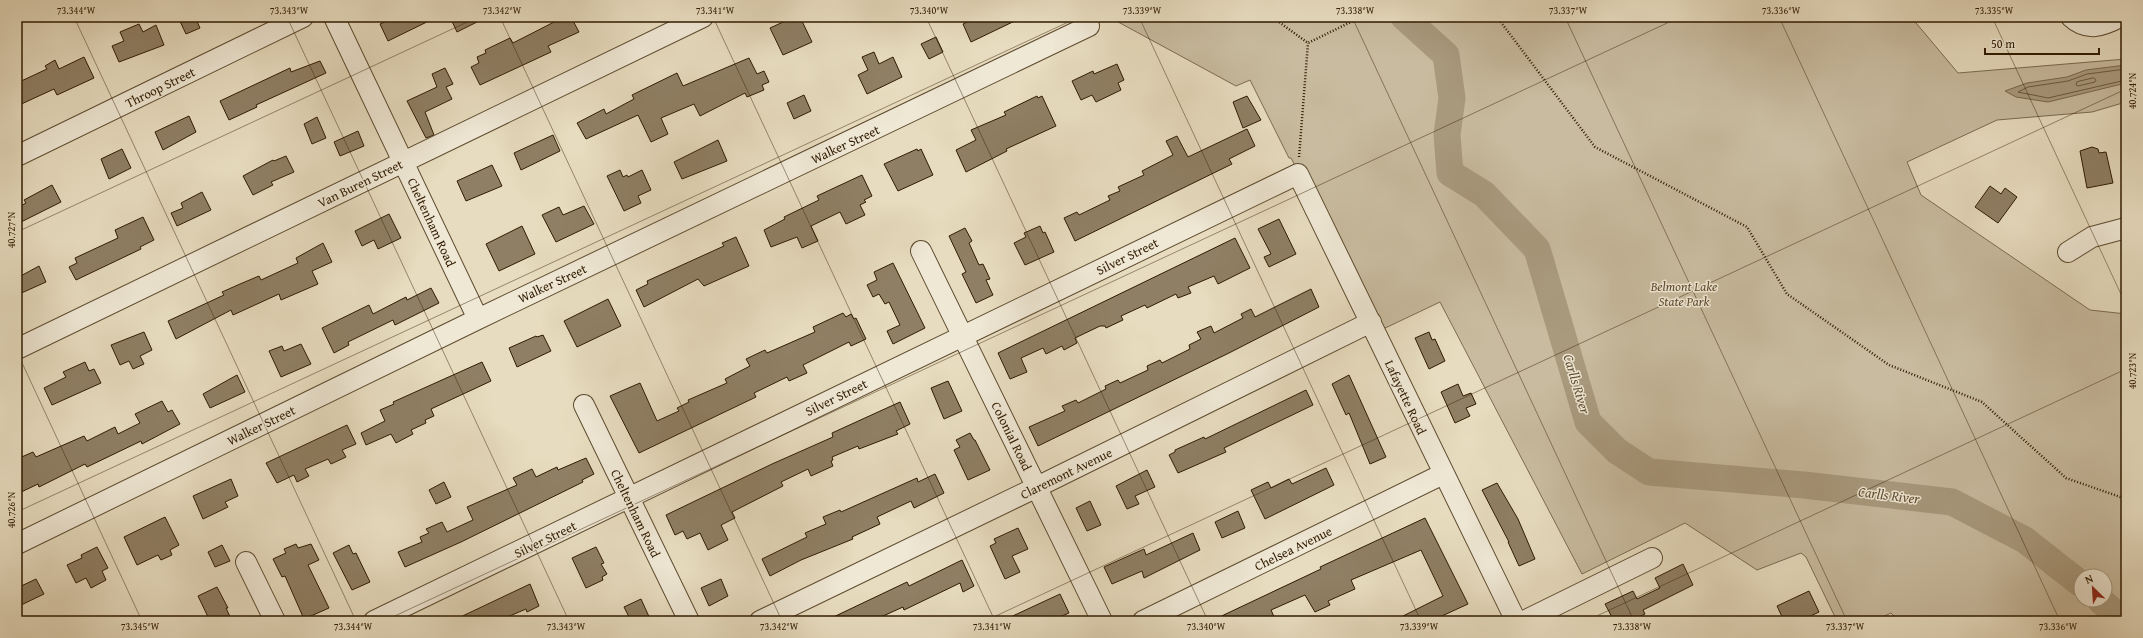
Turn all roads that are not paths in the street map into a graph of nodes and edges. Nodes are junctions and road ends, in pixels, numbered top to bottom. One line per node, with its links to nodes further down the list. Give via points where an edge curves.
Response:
1 (303, 17): 7 (street, Throop Street)
2 (334, 17): 8 (street, Cheltenham Road)
3 (703, 17): 8 (street, Van Buren Street)
4 (2071, 17): 5 (street, via 2076,22 2097,27)
5 (2120, 17)
6 (1081, 21): 13 (street, Walker Street)
7 (17, 156)
8 (404, 162): 13 (street, Cheltenham Road); 16 (street, Van Buren Street)
9 (1298, 174): 14 (street, Lafayette Road); 15 (street, Silver Street)
10 (2126, 228): 12 (street, via 2092,237)
11 (921, 251): 15 (street, Colonial Road)
12 (2068, 252)
13 (478, 319): 21 (street, Walker Street)
14 (1371, 322): 18 (street, Lafayette Road); 19 (street, Claremont Avenue)
15 (963, 335): 19 (street, Colonial Road); 20 (street, Silver Street)
16 (17, 349)
17 (584, 405): 20 (street, Cheltenham Road)
18 (1443, 474): 29 (street, Chelsea Avenue); 30 (street, Lafayette Road)
19 (1037, 487): 27 (street, Claremont Avenue); 28 (street, Colonial Road)
20 (628, 499): 25 (street, Silver Street); 26 (street, Cheltenham Road)
21 (17, 544)
22 (1652, 558): 31 (street)
23 (246, 562): 24 (street)
24 (275, 621)
25 (374, 621)
26 (689, 621)
27 (760, 621)
28 (1102, 621)
29 (1143, 621)
30 (1516, 621)
31 (1524, 621)

